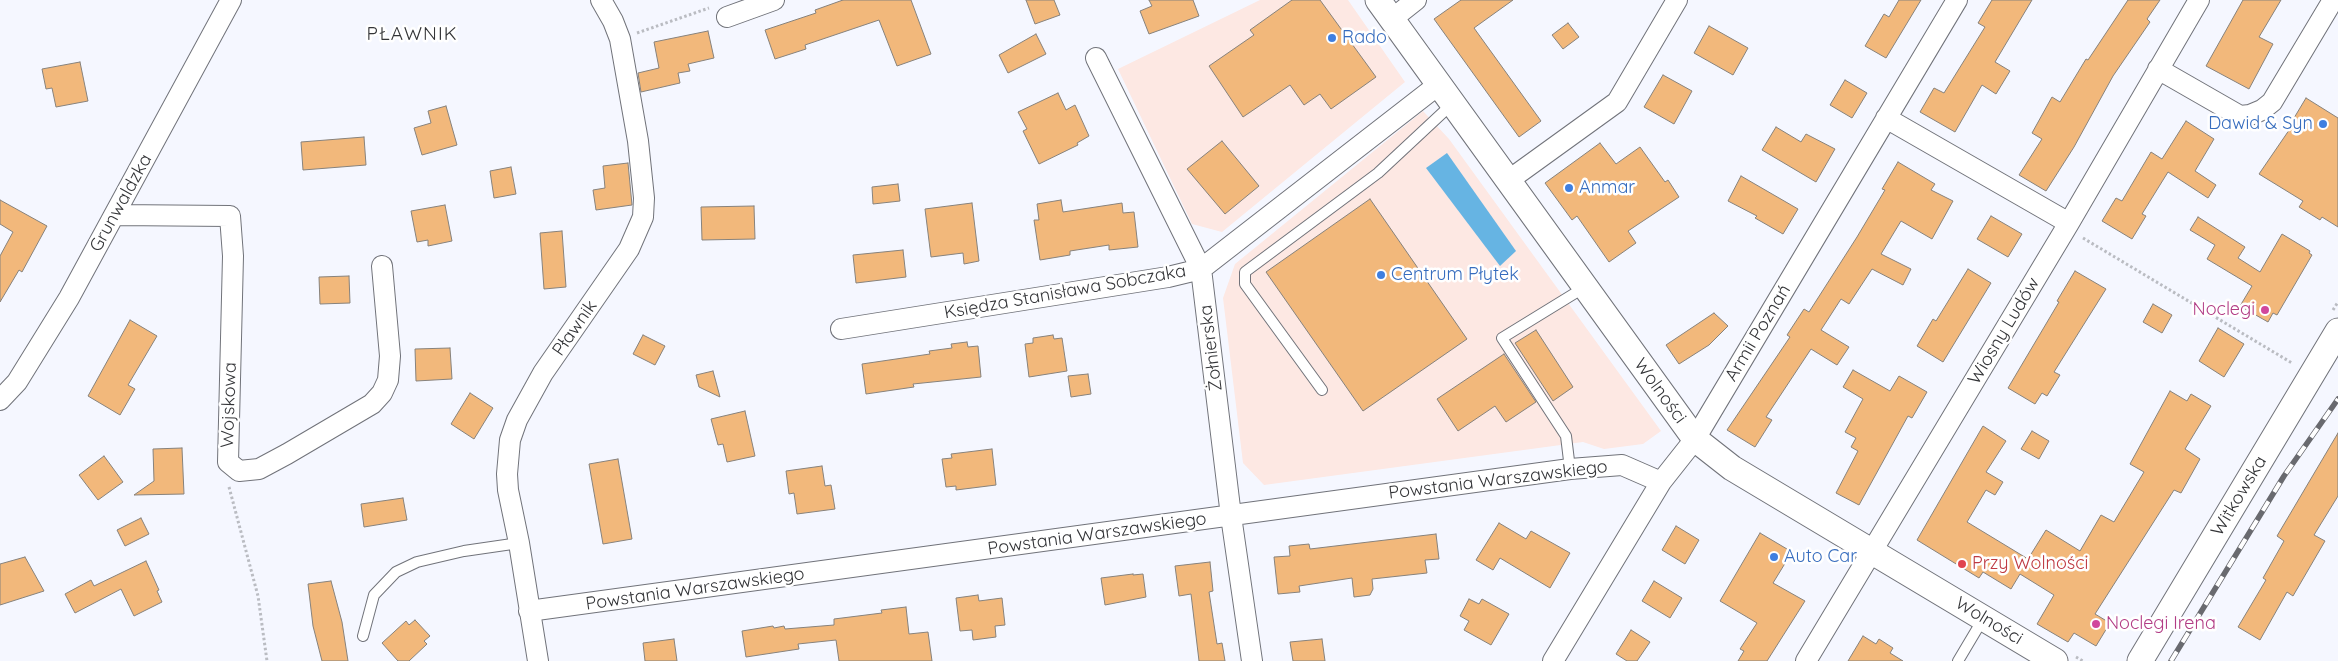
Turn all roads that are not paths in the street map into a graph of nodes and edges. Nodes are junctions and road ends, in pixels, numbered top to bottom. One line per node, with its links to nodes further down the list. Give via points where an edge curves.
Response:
1 (231, 0): 16 (street, Grunwaldzka)
2 (601, 0): 29 (street, Pławnik, via 620,39 638,141 644,217 629,249 543,373 517,420 510,440 506,474)
3 (774, 0): 10 (street)
4 (1416, 0): 9 (street)
5 (1677, 0): 15 (street, via 1617,102)
6 (1957, 0): 14 (street, Armii Poznań)
7 (2199, 0): 12 (street, Wiosny Ludów)
8 (2333, 0): 12 (street, via 2272,102 2250,116 2240,116)
9 (1385, 10): 13 (street, Wolności)
10 (727, 17)
11 (1096, 58): 19 (street, Żołnierska)
12 (2158, 69): 17 (street, Wiosny Ludów)
13 (1445, 94): 15 (street, Wolności); 19 (street, Księdza Stanisława Sobczaka); 23 (lane, via 1378,172 1245,272 1244,284)
14 (1886, 118): 17 (street); 25 (street, Armii Poznań)
15 (1509, 180): 20 (street, Wolności)
16 (114, 215): 18 (street, Wojskowa, via 230,216 233,256 228,462 239,471 259,469 372,404 382,393 388,380 390,356); 24 (street, Grunwaldzka, via 69,298 17,382)
17 (2068, 223): 30 (street, Wiosny Ludów)
18 (382, 266)
19 (1201, 269): 21 (street, Księdza Stanisława Sobczaka); 28 (street, Żołnierska)
20 (1584, 287): 25 (street, Wolności); 26 (lane, via 1502,338 1566,436)
21 (841, 329)
22 (2338, 331): 40 (street, Witkowska)
23 (1322, 390)
24 (0, 400)
25 (1695, 440): 27 (street, Armii Poznań); 30 (street, Wolności, via 1732,468)
26 (1570, 469): 27 (street, Powstania Warszawskiego, via 1622,465); 28 (street, Powstania Warszawskiego)
27 (1661, 482): 36 (street, Armii Poznań)
28 (1231, 516): 31 (street, Powstania Warszawskiego); 35 (street, Żołnierska)
29 (519, 543): 31 (street, Pławnik); 33 (lane, via 417,562 396,572 374,595)
30 (1871, 552): 32 (street, Wolności); 37 (street, Wiosny Ludów)
31 (529, 611): 34 (street, Pławnik)
32 (1984, 618): 38 (lane); 39 (street, Wolności)
33 (363, 636)
34 (538, 661)
35 (1252, 661)
36 (1553, 661)
37 (1806, 661)
38 (1958, 661)
39 (2055, 661)
40 (2140, 661)

